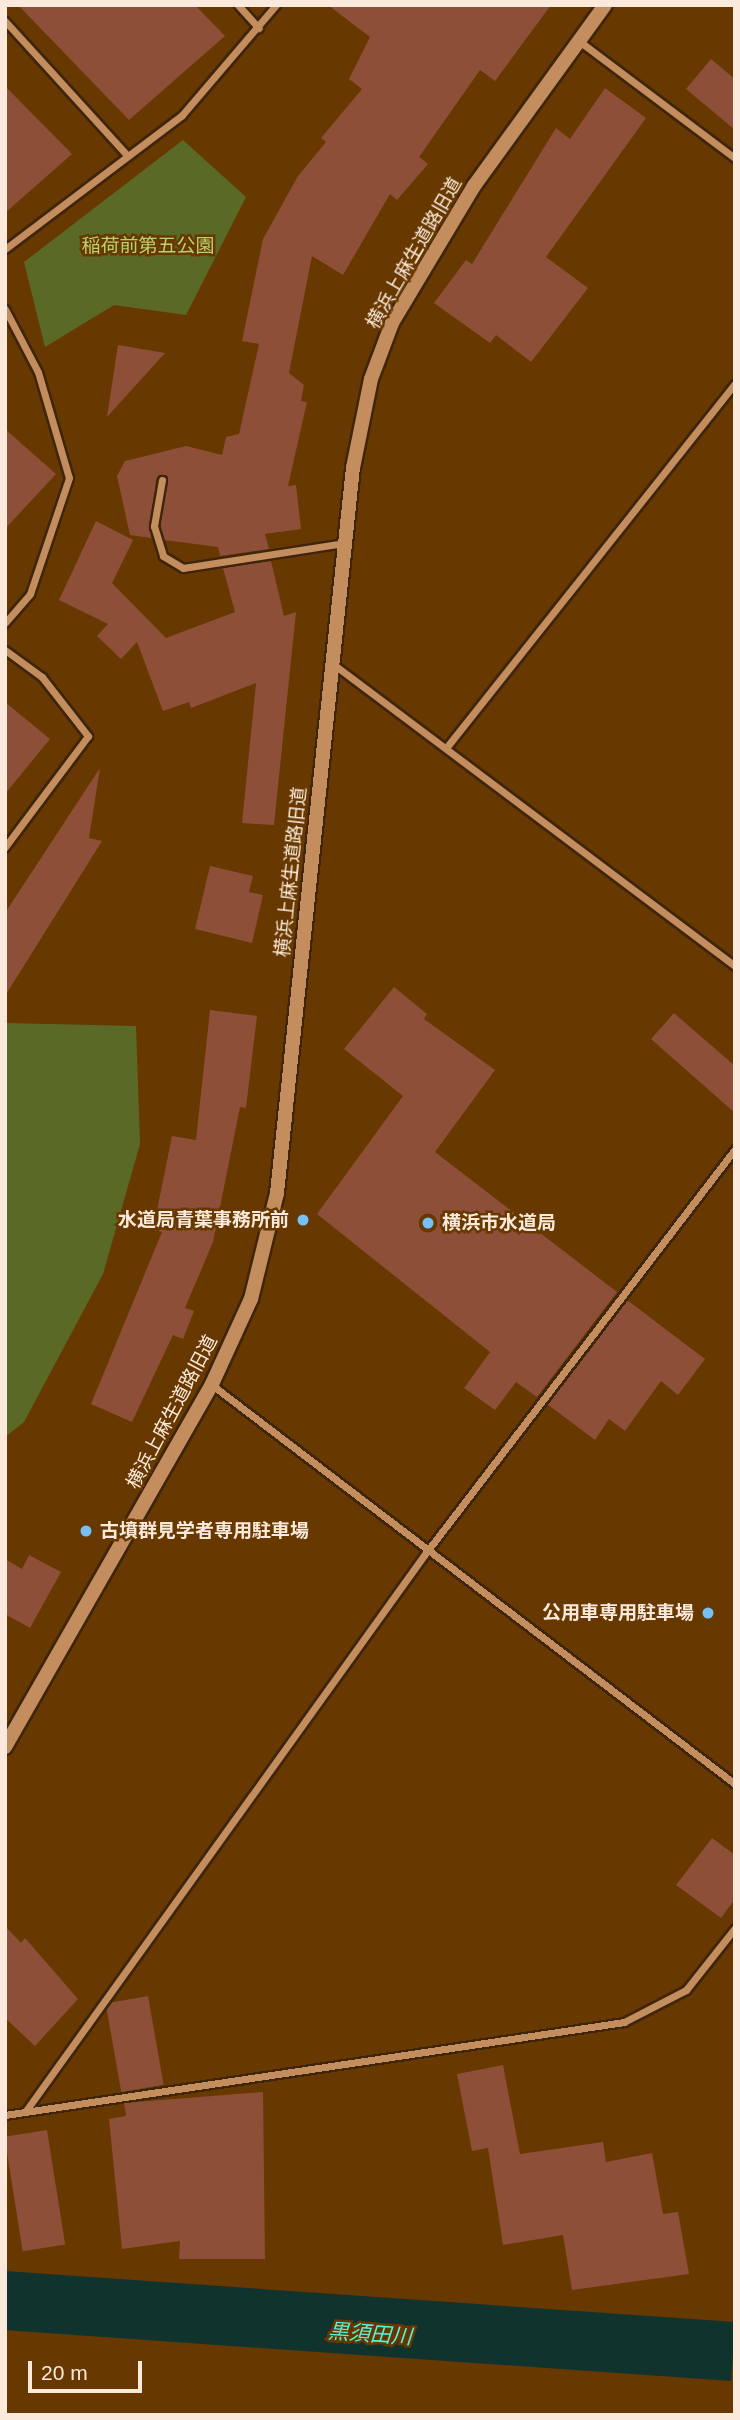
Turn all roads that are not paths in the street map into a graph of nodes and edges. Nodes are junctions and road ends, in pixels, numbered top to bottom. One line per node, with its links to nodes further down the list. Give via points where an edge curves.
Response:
1 (238, 5): 5 (street)
2 (276, 5): 5 (street)
3 (605, 5): 6 (street, 横浜上麻生道路旧道)
4 (5, 21): 7 (street)
5 (259, 28): 7 (street, via 182,116)
6 (579, 41): 8 (street); 13 (street, 横浜上麻生道路旧道, via 474,186 392,323 371,379)
7 (128, 155): 9 (street)
8 (735, 158)
9 (5, 249)
10 (5, 309): 14 (street, via 38,372 69,478 30,594)
11 (735, 384): 17 (street)
12 (162, 480): 13 (street, via 154,526 163,556 183,568)
13 (346, 542): 16 (street, 横浜上麻生道路旧道)
14 (5, 624)
15 (5, 650): 18 (street, via 42,677 88,736)
16 (333, 664): 17 (street); 21 (street, 横浜上麻生道路旧道, via 277,1193 251,1299)
17 (446, 748): 19 (street)
18 (5, 847)
19 (735, 966)
20 (735, 1149): 22 (street)
21 (212, 1384): 22 (street); 23 (street, 横浜上麻生道路旧道)
22 (425, 1554): 24 (street); 26 (street)
23 (5, 1747)
24 (735, 1784)
25 (735, 1928): 26 (street, via 686,1990 624,2022)
26 (25, 2112): 27 (street)
27 (5, 2115)

